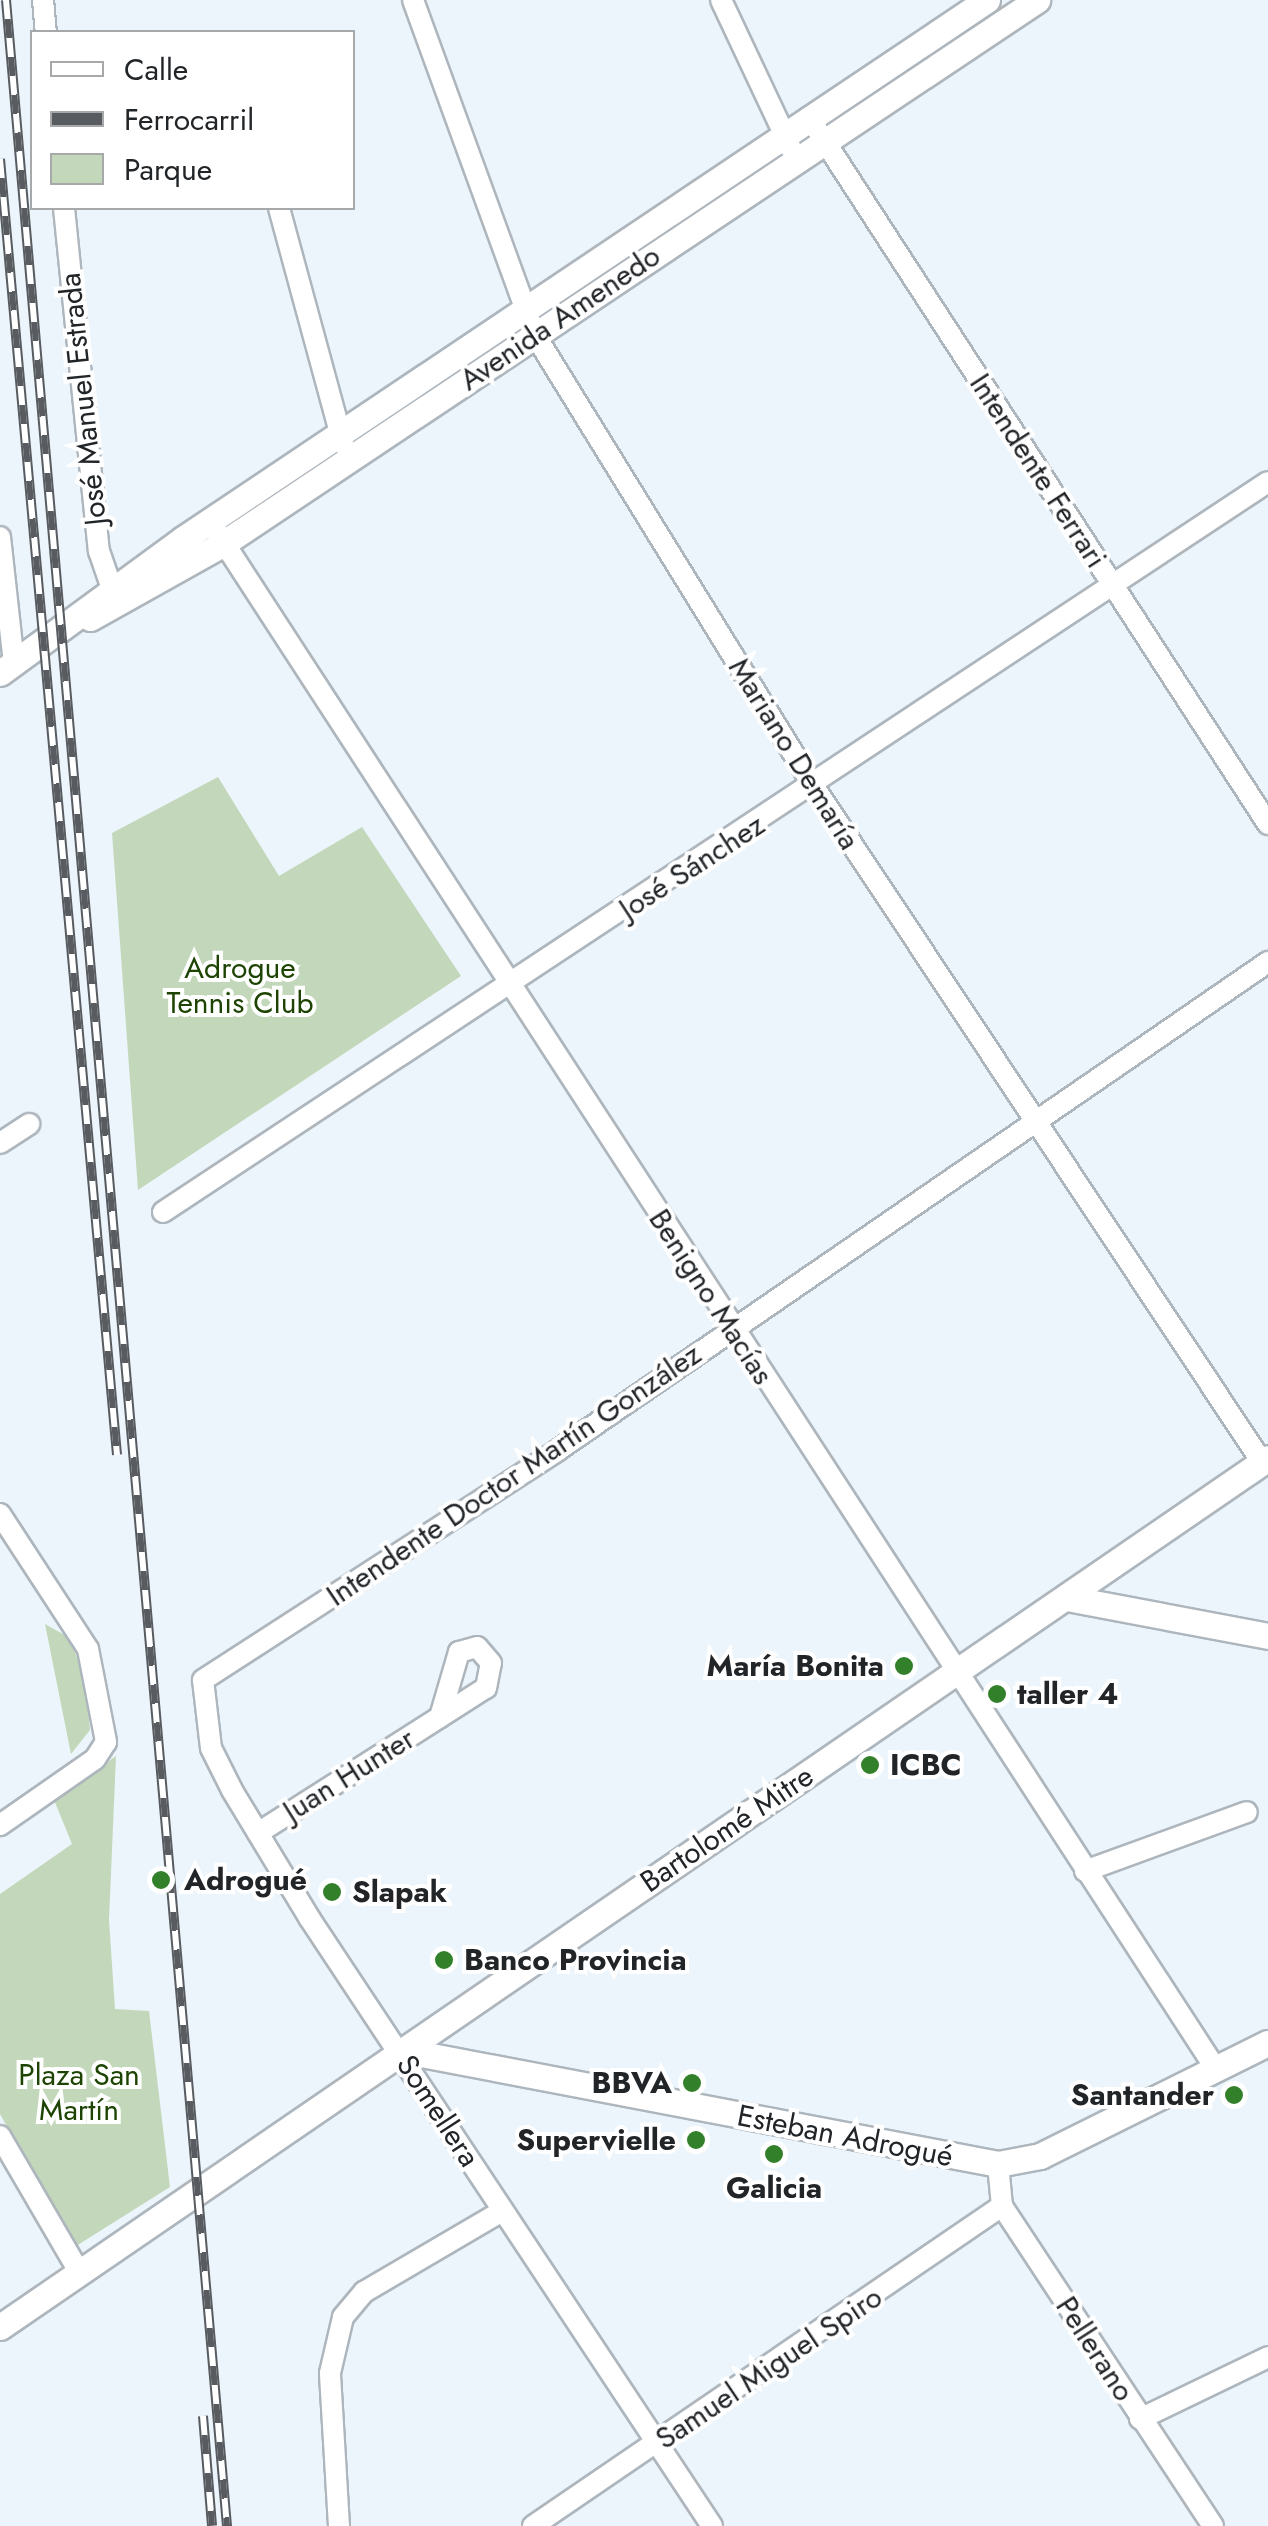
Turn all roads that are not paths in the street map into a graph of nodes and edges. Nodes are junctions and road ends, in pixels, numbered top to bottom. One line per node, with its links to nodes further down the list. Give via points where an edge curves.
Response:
1 (43, 0): 6 (street)
2 (413, 0): 13 (street, Mariano Demaría)
3 (721, 0): 8 (street)
4 (987, 0): 7 (street, Avenida Amenedo)
5 (1037, 0): 9 (street, Avenida Amenedo)
6 (46, 30)
7 (809, 117): 8 (street, Avenida Amenedo); 9 (street, Intendente Ferrari)
8 (782, 135): 10 (street); 13 (street, Avenida Amenedo)
9 (823, 142): 10 (street, Avenida Amenedo); 19 (street, Intendente Ferrari)
10 (797, 159): 13 (street, Avenida Amenedo)
11 (64, 210): 20 (street, José Manuel Estrada, via 99,552)
12 (280, 210): 14 (street)
13 (530, 324): 14 (street, Avenida Amenedo); 15 (street, Avenida Amenedo); 23 (street, Mariano Demaría)
14 (340, 435): 15 (street); 17 (street, Avenida Amenedo)
15 (347, 461): 17 (street, Avenida Amenedo)
16 (1268, 482): 19 (street, José Sánchez)
17 (217, 533): 20 (street, Avenida Amenedo); 21 (street, Avenida Amenedo, via 106,613); 26 (street, Benigno Macías)
18 (0, 537): 22 (street)
19 (1112, 584): 23 (street, José Sánchez); 24 (street, Intendente Ferrari)
20 (112, 588): 21 (street, Avenida Amenedo)
21 (76, 622): 22 (street, Avenida Amenedo)
22 (7, 668)
23 (814, 787): 26 (street, José Sánchez); 27 (street, Mariano Demaría)
24 (1268, 824)
25 (1268, 962): 27 (street, Intendente Doctor Martín González)
26 (511, 986): 30 (street, José Sánchez); 31 (street, Benigno Macías)
27 (1029, 1120): 31 (street, Intendente Doctor Martín González); 32 (street, Mariano Demaría)
28 (29, 1124): 29 (street)
29 (0, 1143)
30 (162, 1212)
31 (732, 1330): 36 (street, Benigno Macías); 37 (street, Intendente Doctor Martín González)
32 (1265, 1460): 34 (street, Bartolomé Mitre)
33 (0, 1514): 40 (street, via 88,1650 106,1742 95,1759)
34 (1068, 1598): 35 (street); 36 (street, Bartolomé Mitre)
35 (1268, 1636)
36 (956, 1675): 42 (street, Benigno Macías); 44 (street, Bartolomé Mitre)
37 (203, 1680): 41 (street, Somellera, via 211,1748)
38 (440, 1717): 41 (street, Juan Hunter)
39 (1247, 1812): 42 (street)
40 (0, 1825)
41 (258, 1833): 44 (street, Somellera)
42 (1085, 1871): 45 (street, Benigno Macías)
43 (1268, 2043): 45 (street, Esteban Adrogué)
44 (400, 2050): 47 (street, Esteban Adrogué); 49 (street, Somellera); 50 (street, Bartolomé Mitre)
45 (1216, 2069): 47 (street, Esteban Adrogué, via 1040,2156)
46 (0, 2136): 50 (street)
47 (998, 2164): 48 (street, Pellerano)
48 (1002, 2206): 53 (street, Pellerano); 54 (street, Samuel Miguel Spiro)
49 (502, 2211): 54 (street, Somellera); 55 (street, via 364,2292 343,2317 330,2373)
50 (79, 2272): 51 (street, Bartolomé Mitre)
51 (0, 2327)
52 (1262, 2365): 53 (street)
53 (1140, 2419): 58 (street, Pellerano)
54 (658, 2443): 56 (street, Samuel Miguel Spiro); 57 (street, Somellera)
55 (339, 2526)
56 (533, 2526)
57 (712, 2526)
58 (1213, 2526)

